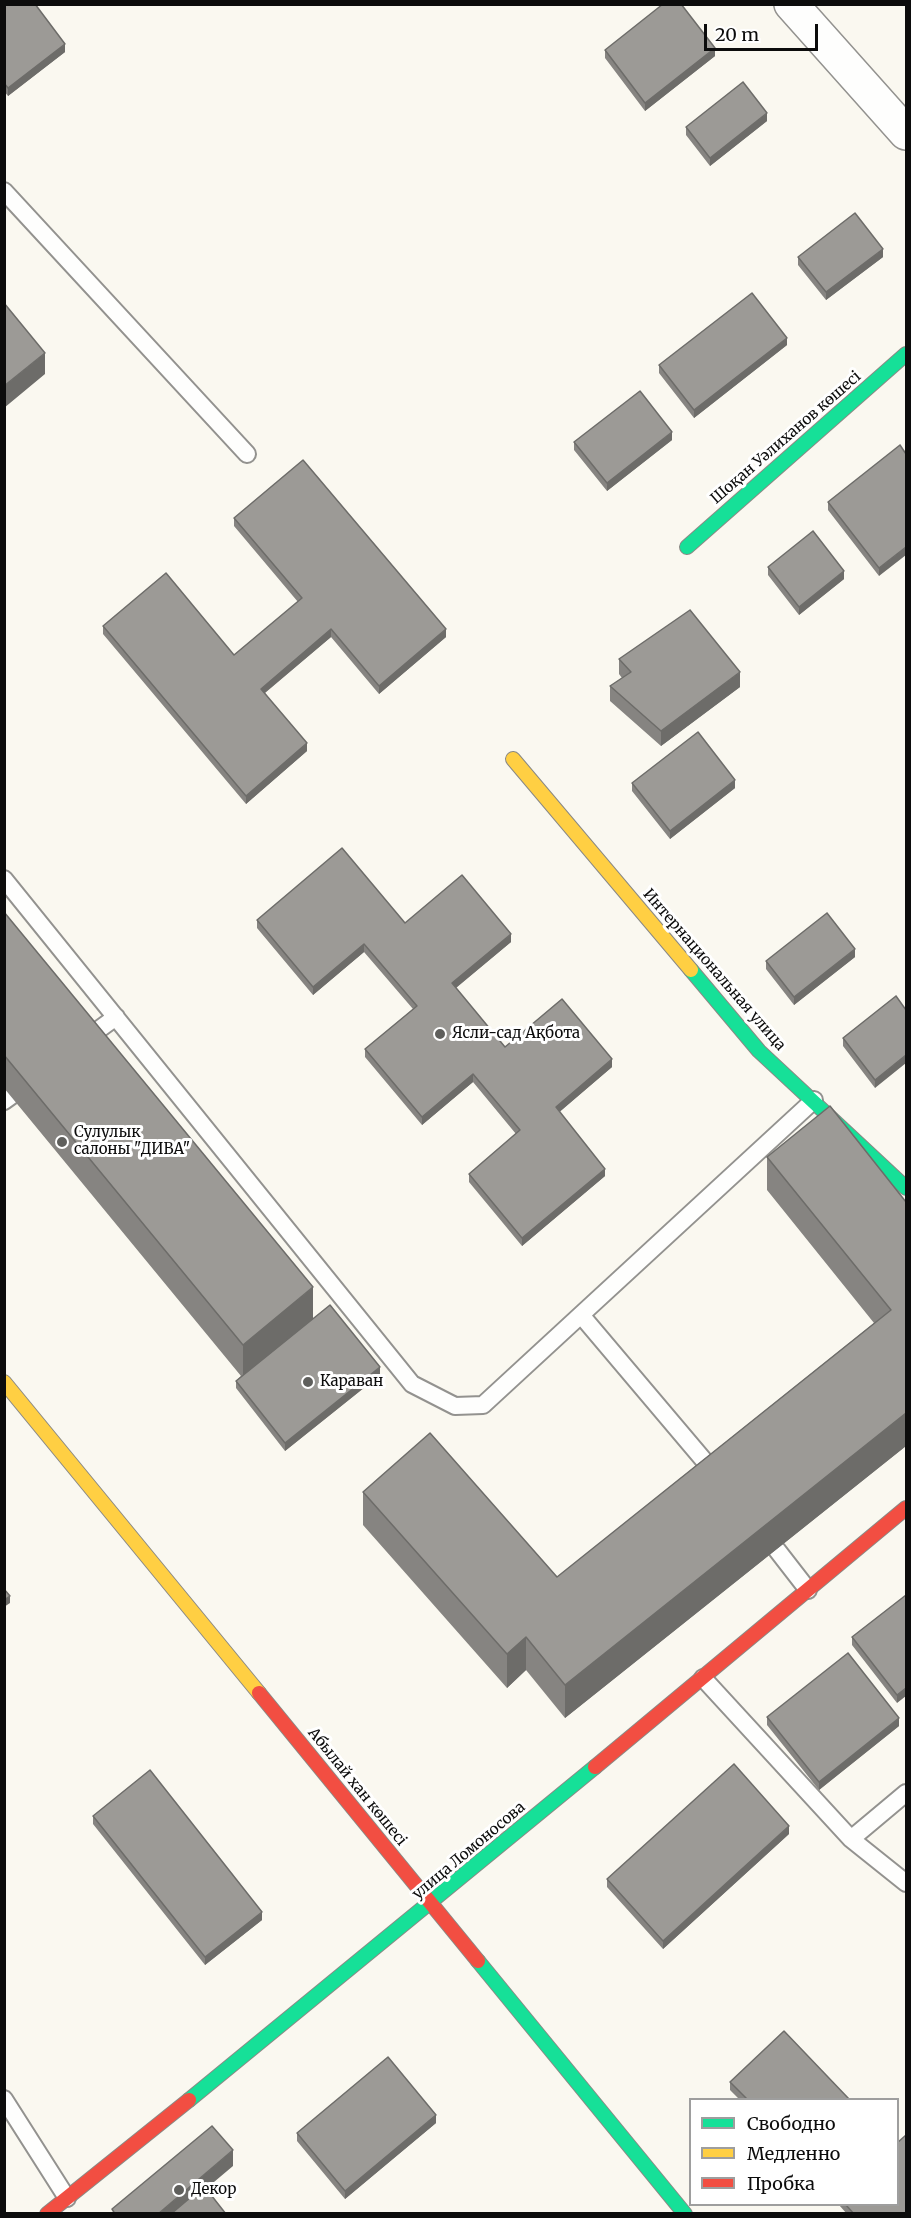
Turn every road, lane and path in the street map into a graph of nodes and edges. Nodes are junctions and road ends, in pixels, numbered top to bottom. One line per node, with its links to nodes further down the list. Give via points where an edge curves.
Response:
1 (791, 4): 2 (street)
2 (906, 133)
3 (4, 191): 5 (lane)
4 (906, 354): 6 (street, Шоқан Уәлиханов көшесі)
5 (247, 454)
6 (687, 547)
7 (513, 759): 11 (street, Интернациональная улица, via 759,1051)
8 (4, 879): 9 (lane)
9 (116, 1017): 10 (lane); 13 (lane, via 412,1384 455,1406 483,1405)
10 (83, 1041)
11 (814, 1100): 12 (street, Интернациональная улица); 13 (lane)
12 (906, 1188)
13 (581, 1315): 15 (lane)
14 (4, 1382): 23 (street, Абылай хан көшесі)
15 (720, 1480)
16 (906, 1508): 18 (street, улица Ломоносова)
17 (777, 1550): 18 (lane)
18 (808, 1590): 19 (street, улица Ломоносова)
19 (703, 1678): 21 (lane); 23 (street, улица Ломоносова)
20 (906, 1793): 21 (lane)
21 (851, 1839): 22 (lane)
22 (906, 1883)
23 (431, 1904): 25 (street, улица Ломоносова); 27 (street, Абылай хан көшесі)
24 (4, 2099): 25 (lane)
25 (67, 2198): 26 (street, улица Ломоносова)
26 (47, 2214)
27 (685, 2214)

